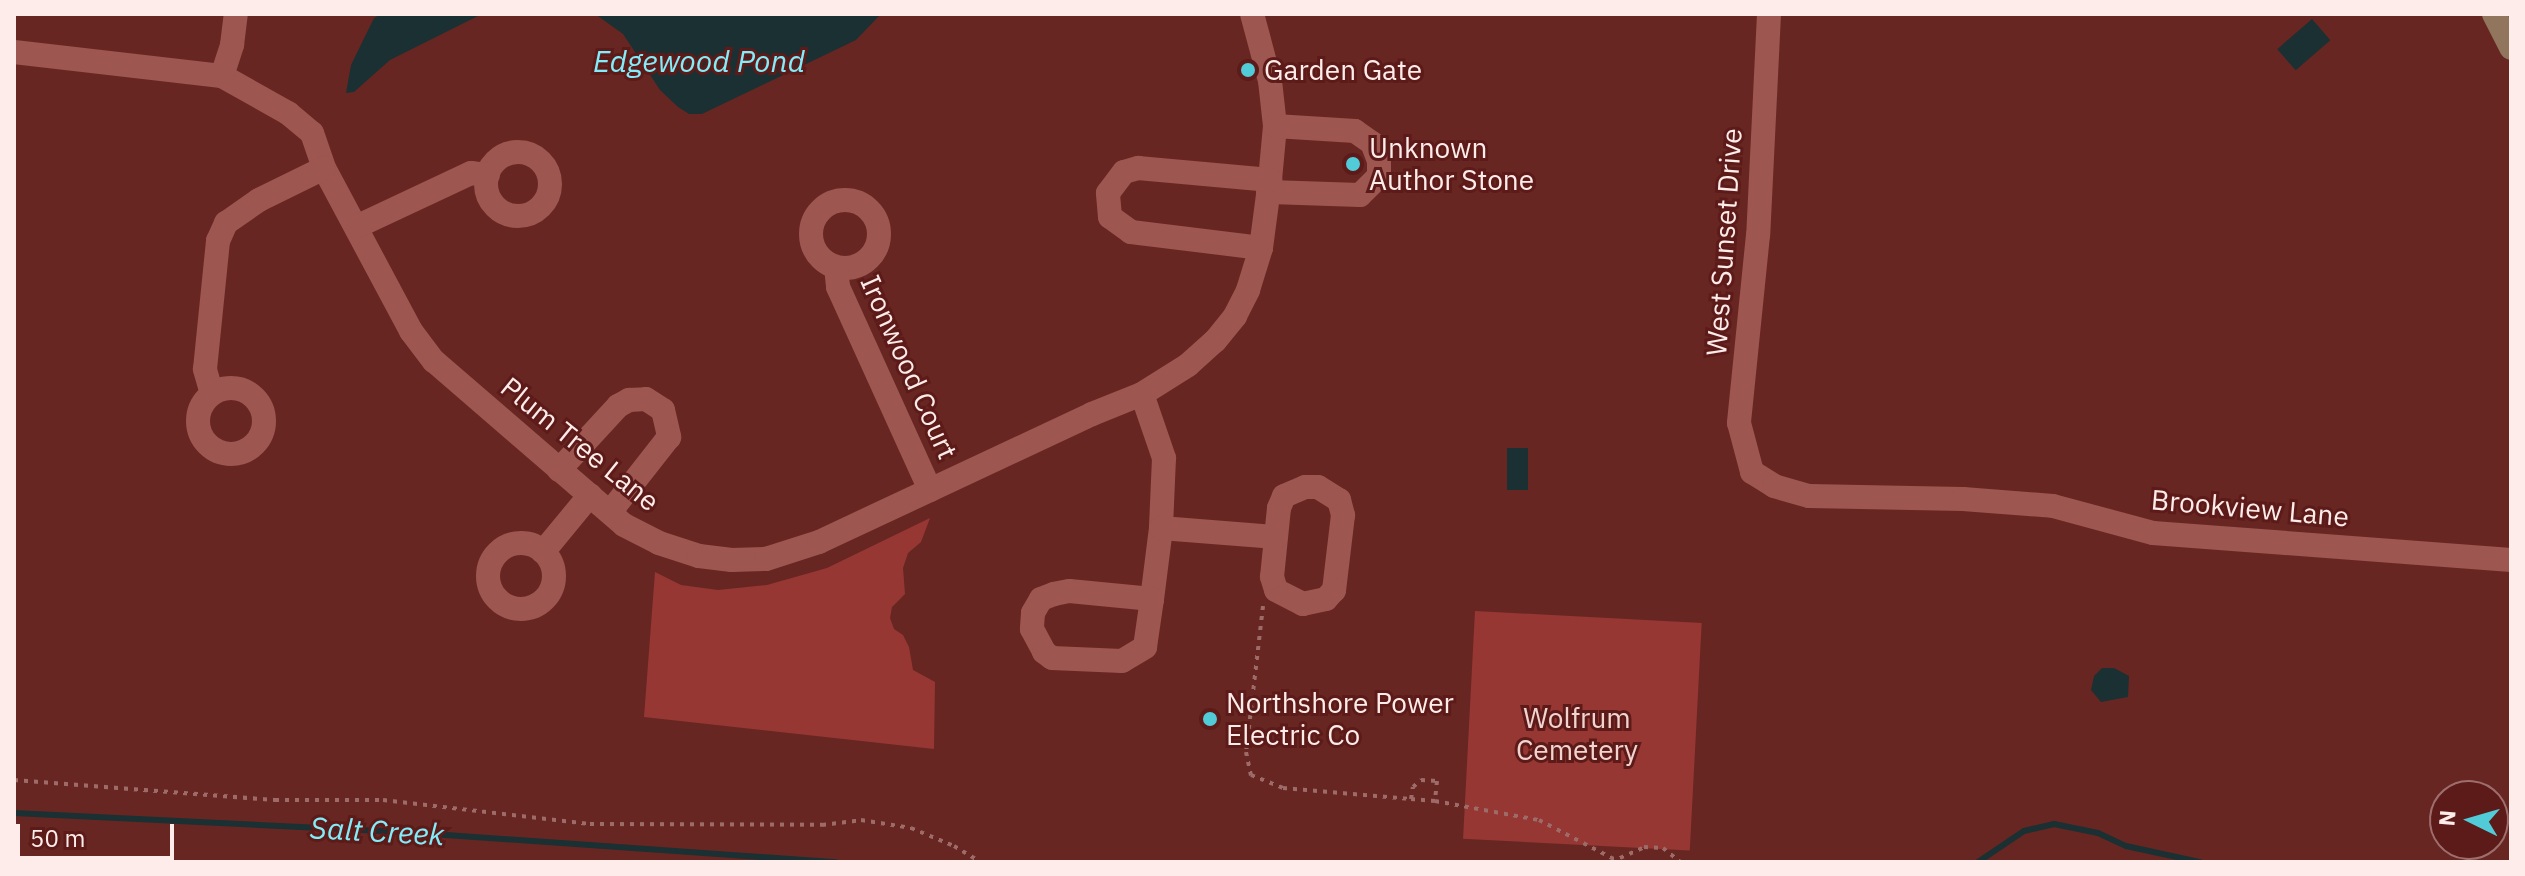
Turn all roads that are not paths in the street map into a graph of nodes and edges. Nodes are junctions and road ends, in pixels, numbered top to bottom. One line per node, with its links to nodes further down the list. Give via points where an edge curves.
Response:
1 (236, 14): 7 (street)
2 (1252, 14): 8 (street, Plum Tree Lane, via 1264,50)
3 (1769, 14): 18 (street, West Sunset Drive, via 1758,235 1739,423)
4 (2494, 14): 5 (street)
5 (2511, 48)
6 (14, 52): 7 (street, Plum Tree Lane)
7 (222, 76): 9 (street, Plum Tree Lane, via 269,100 312,133)
8 (1275, 126): 11 (street, Plum Tree Lane); 11 (street, via 1355,131 1372,143 1379,176 1360,195)
9 (324, 168): 12 (street, Plum Tree Lane); 15 (street, via 226,223 218,241 205,369)
10 (488, 175): 12 (street, via 471,173)
11 (1269, 186): 13 (street, Plum Tree Lane); 13 (street, via 1138,168 1124,172 1108,193 1110,217 1131,232)
12 (358, 226): 17 (street, Plum Tree Lane, via 411,331 434,361)
13 (1261, 248): 16 (street, Plum Tree Lane, via 1248,290 1215,341)
14 (836, 267): 19 (street, Ironwood Court, via 838,287)
15 (212, 394)
16 (1142, 394): 19 (street, Plum Tree Lane); 22 (street, via 1164,458)
17 (559, 470): 20 (street, Plum Tree Lane); 21 (street, via 618,406 646,399 663,410 669,437)
18 (1752, 472): 25 (street, Brookview Lane, via 1774,486 1809,496 2038,505 2153,533)
19 (930, 490): 21 (street, Plum Tree Lane, via 819,542 766,559 699,556 659,543 624,525)
20 (590, 495): 21 (street, Plum Tree Lane); 24 (street)
21 (611, 511)
22 (1161, 528): 23 (street); 26 (street)
23 (1276, 537): 23 (street, via 1276,590 1303,604 1326,599 1334,590 1343,515 1339,500 1318,487 1291,491 1279,508)
24 (543, 552)
25 (2511, 560)
26 (1152, 599): 26 (street, via 1054,594 1041,599 1032,629 1052,658 1122,661 1145,647)

